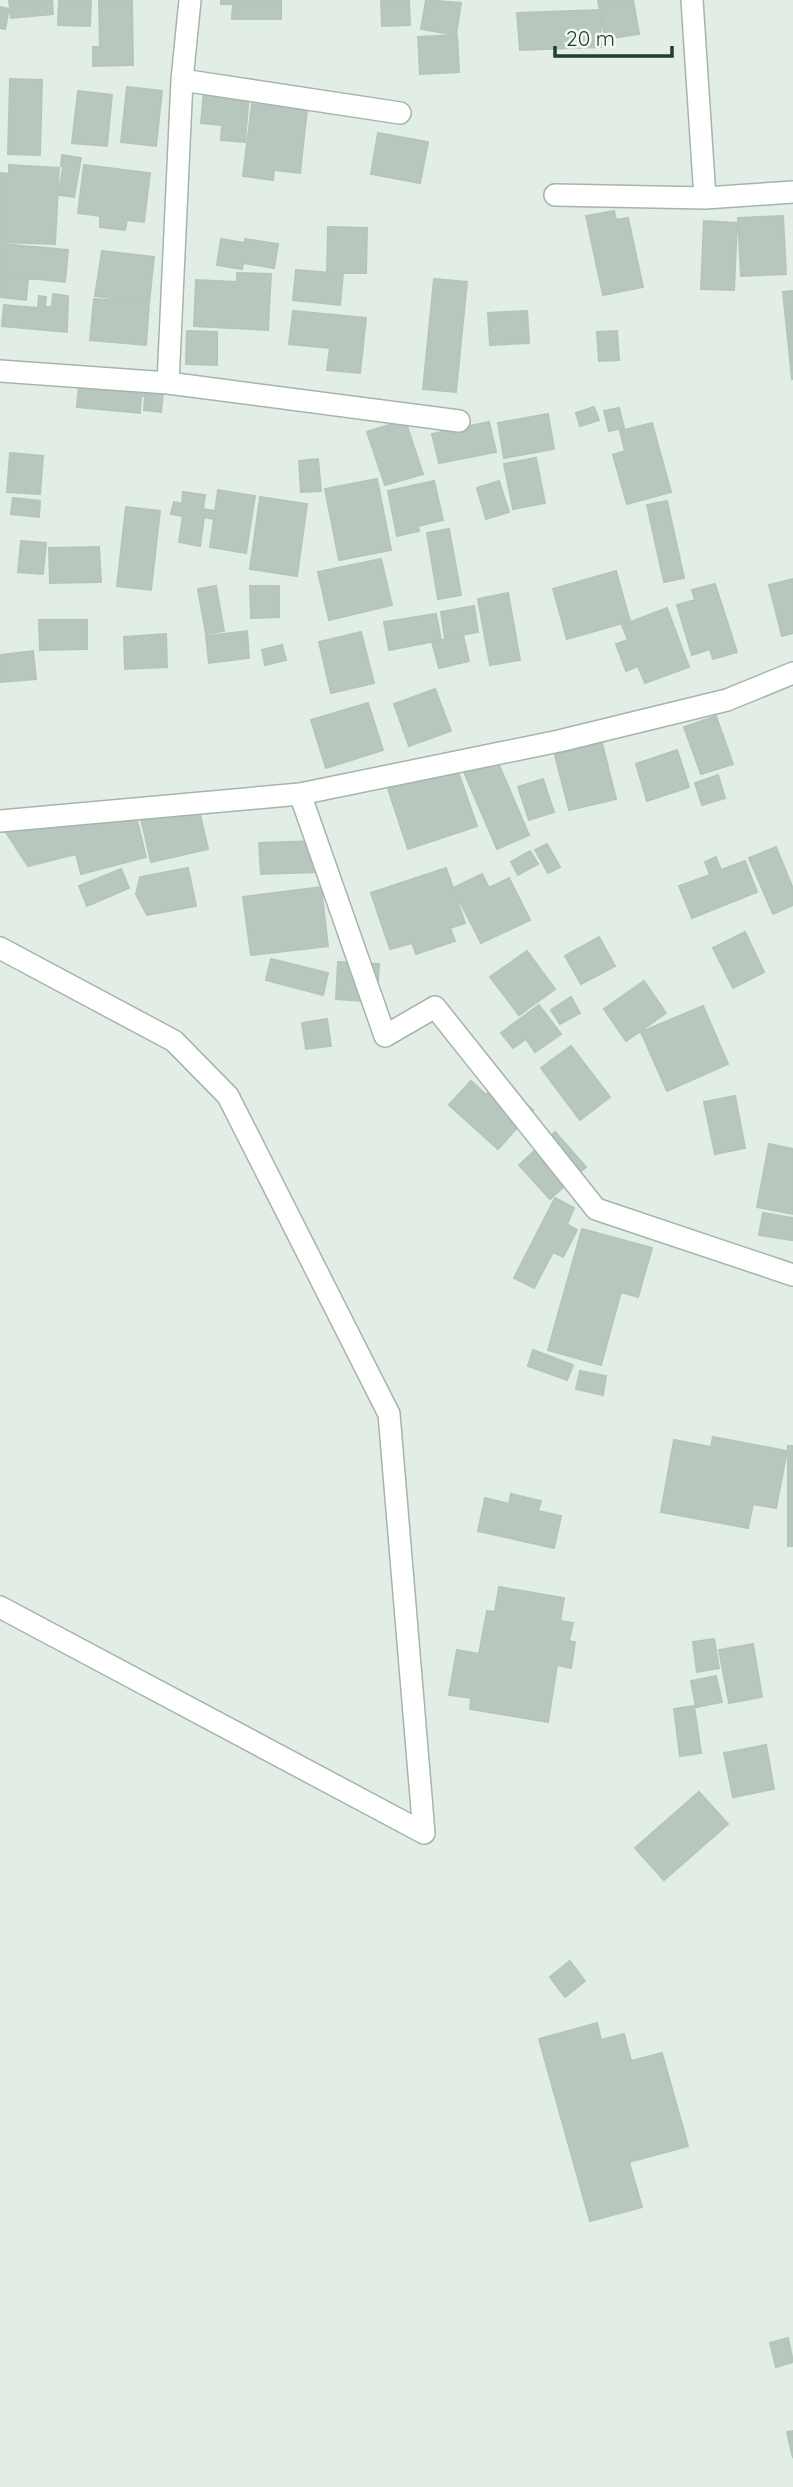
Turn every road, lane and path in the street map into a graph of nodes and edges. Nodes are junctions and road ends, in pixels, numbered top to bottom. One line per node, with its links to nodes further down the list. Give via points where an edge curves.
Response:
1 (190, 0): 3 (street)
2 (691, 0): 7 (street)
3 (182, 80): 4 (street); 9 (street)
4 (400, 113)
5 (793, 192): 7 (street)
6 (555, 195): 7 (street)
7 (705, 198)
8 (0, 371): 9 (street)
9 (168, 383): 10 (street)
10 (459, 421)
11 (793, 673): 12 (street, via 727,700 559,741)
12 (300, 794): 13 (street); 15 (street, via 385,1036 435,1007 596,1209)
13 (0, 821)
14 (0, 948): 16 (street, via 174,1041 228,1096 389,1413 424,1833)
15 (793, 1276)
16 (0, 1607)

